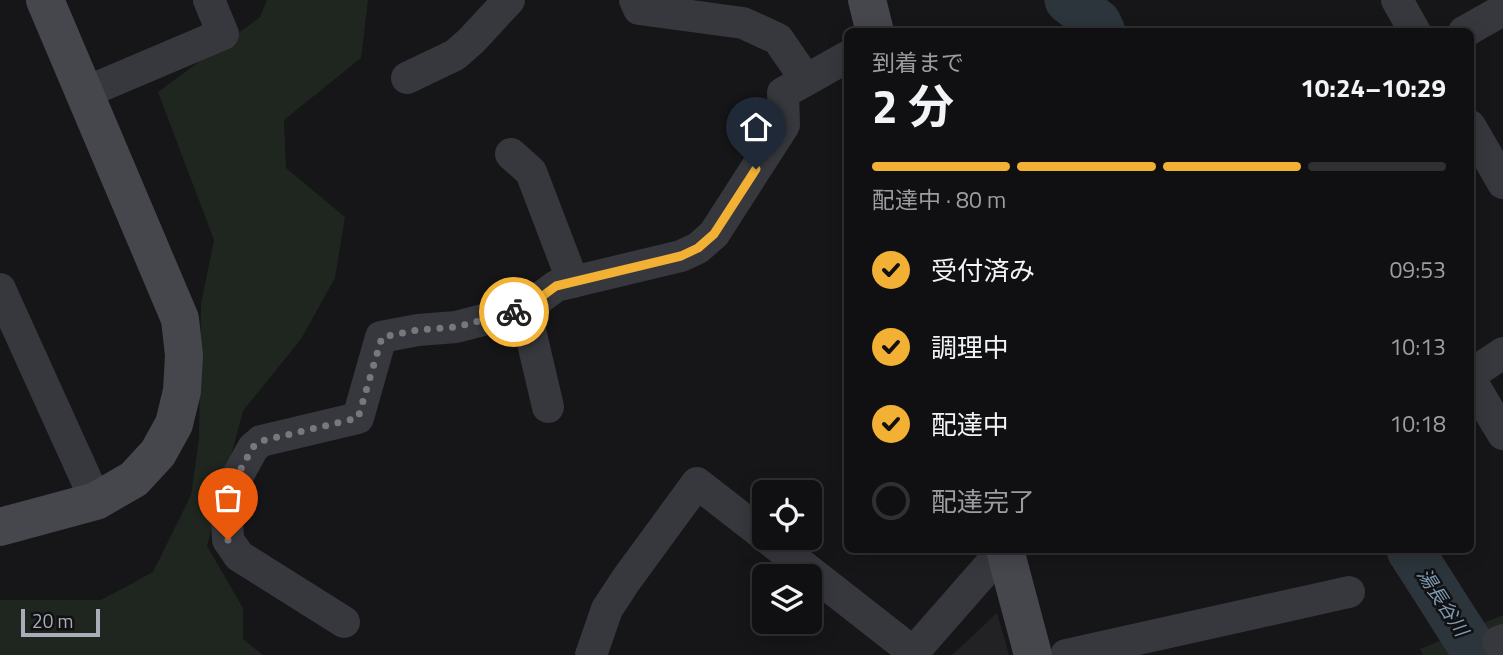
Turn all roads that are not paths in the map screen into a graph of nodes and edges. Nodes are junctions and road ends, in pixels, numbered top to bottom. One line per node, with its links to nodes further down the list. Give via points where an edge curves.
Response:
1 (45, 0): 14 (street)
2 (209, 0): 14 (street, via 223,34)
3 (509, 0): 12 (street, via 455,55)
4 (635, 0): 13 (street, via 639,9 743,23 778,39)
5 (867, 0): 8 (street)
6 (1397, 0): 9 (street)
7 (1503, 10): 10 (street)
8 (874, 28)
9 (1413, 28)
10 (1471, 28)
11 (844, 59): 13 (street)
12 (407, 78)
13 (806, 80): 18 (street, via 783,93 784,125 714,234 698,248)
14 (85, 93): 27 (street, via 180,318 184,355 174,425 158,453 134,479)
15 (1474, 133): 17 (street)
16 (511, 154): 18 (street, via 530,172)
17 (1503, 183)
18 (573, 282): 20 (street, via 556,286)
19 (0, 289): 21 (street)
20 (525, 309): 25 (street); 34 (street, via 456,327 382,337 358,418 261,441 253,447 226,496 228,540 239,556)
21 (8, 326): 27 (street)
22 (1503, 353): 23 (street)
23 (1474, 374)
24 (1474, 384): 26 (street)
25 (548, 407)
26 (1503, 434)
27 (96, 501): 28 (street)
28 (0, 527)
29 (752, 527): 36 (street, via 697,483 607,609)
30 (781, 550): 35 (street)
31 (1001, 553): 35 (street)
32 (1005, 553): 37 (street)
33 (1349, 592): 38 (street)
34 (344, 622)
35 (912, 654)
36 (591, 655)
37 (1033, 655)
38 (1066, 655)

